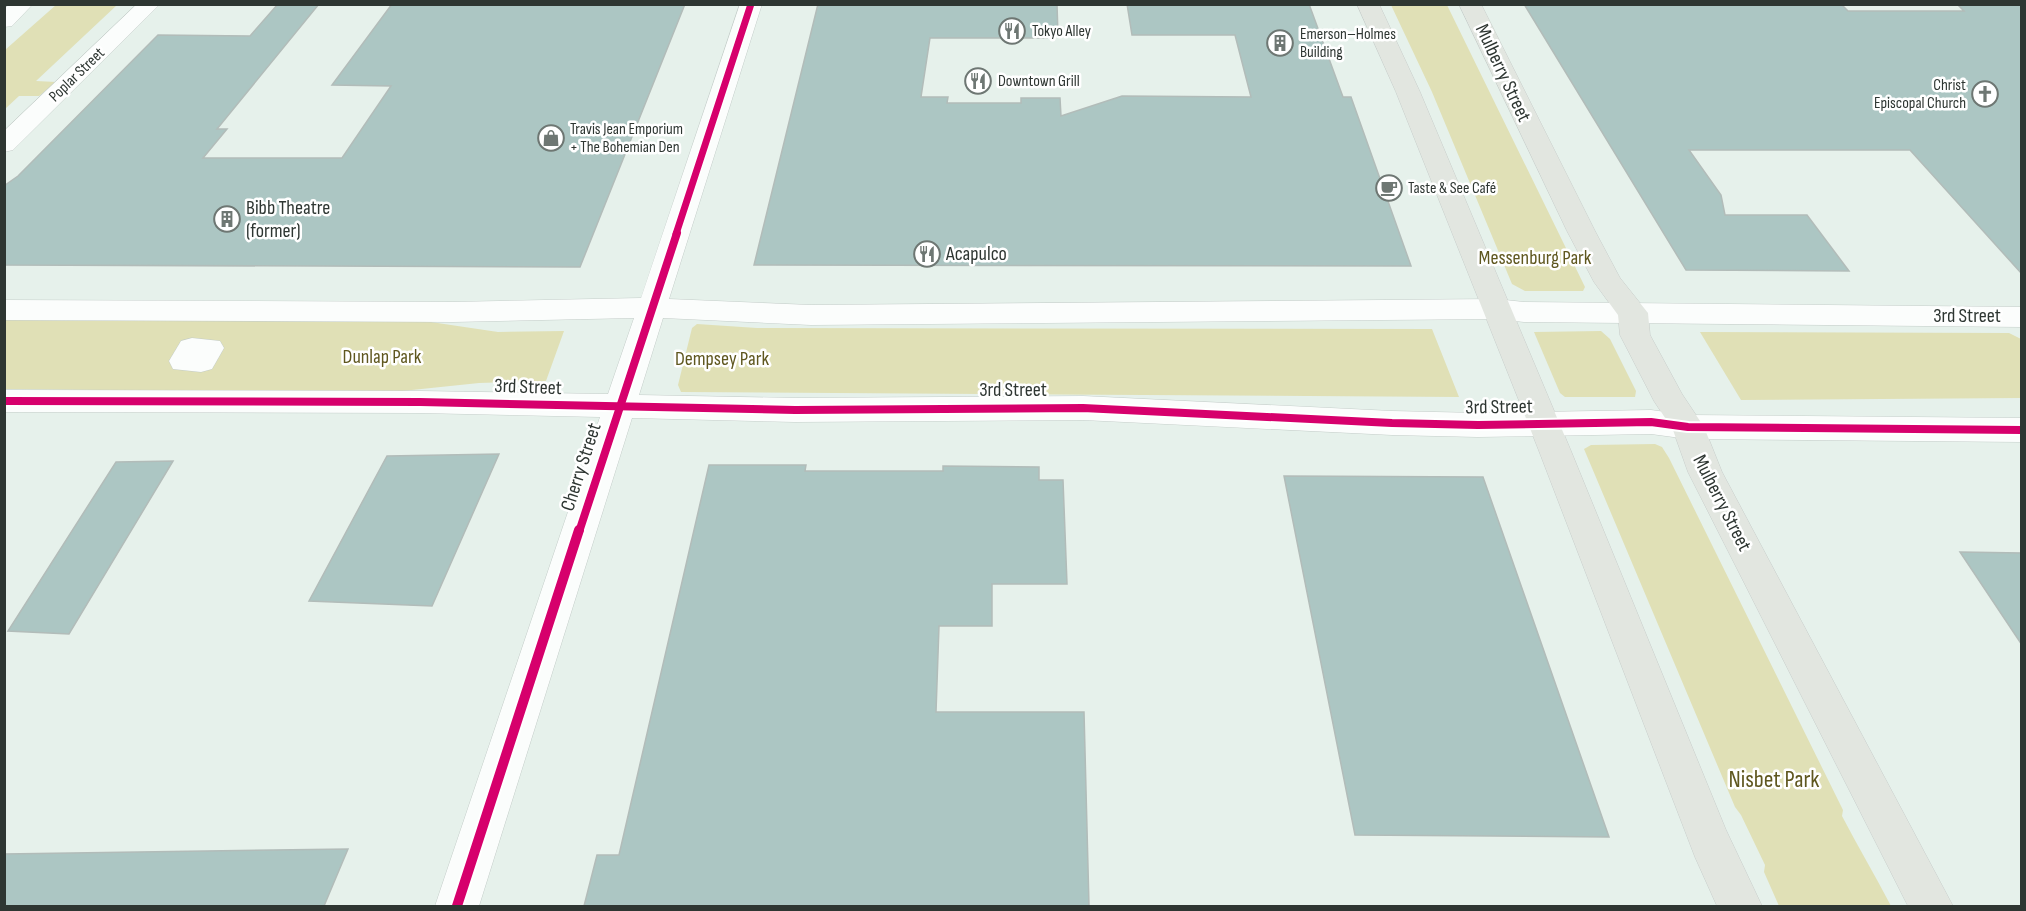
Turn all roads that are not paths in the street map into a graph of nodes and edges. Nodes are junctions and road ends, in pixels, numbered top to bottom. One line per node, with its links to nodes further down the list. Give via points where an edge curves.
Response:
1 (23, 4): 6 (street)
2 (150, 4): 7 (street, Poplar Street)
3 (751, 4): 8 (street, Cherry Street)
4 (1368, 4): 9 (main road)
5 (1470, 4): 11 (main road, Mulberry Street, via 1581,231 1608,282)
6 (4, 21)
7 (4, 145)
8 (653, 308): 9 (street, 3rd Street, via 811,315); 10 (street, 3rd Street, via 453,312); 14 (street, Cherry Street)
9 (1496, 309): 11 (street, 3rd Street); 15 (main road)
10 (4, 310)
11 (1633, 313): 12 (street, 3rd Street); 16 (main road, Mulberry Street, via 1635,335 1670,402)
12 (2022, 317)
13 (4, 400): 14 (street, 3rd Street, via 408,401)
14 (619, 407): 15 (street, 3rd Street, via 1083,408 1392,423); 18 (street, Cherry Street)
15 (1543, 424): 16 (street, 3rd Street, via 1651,422); 19 (main road, via 1710,842)
16 (1688, 427): 17 (street, 3rd Street); 20 (main road, Mulberry Street, via 1705,472)
17 (2022, 430)
18 (457, 906)
19 (1740, 906)
20 (1931, 906)

